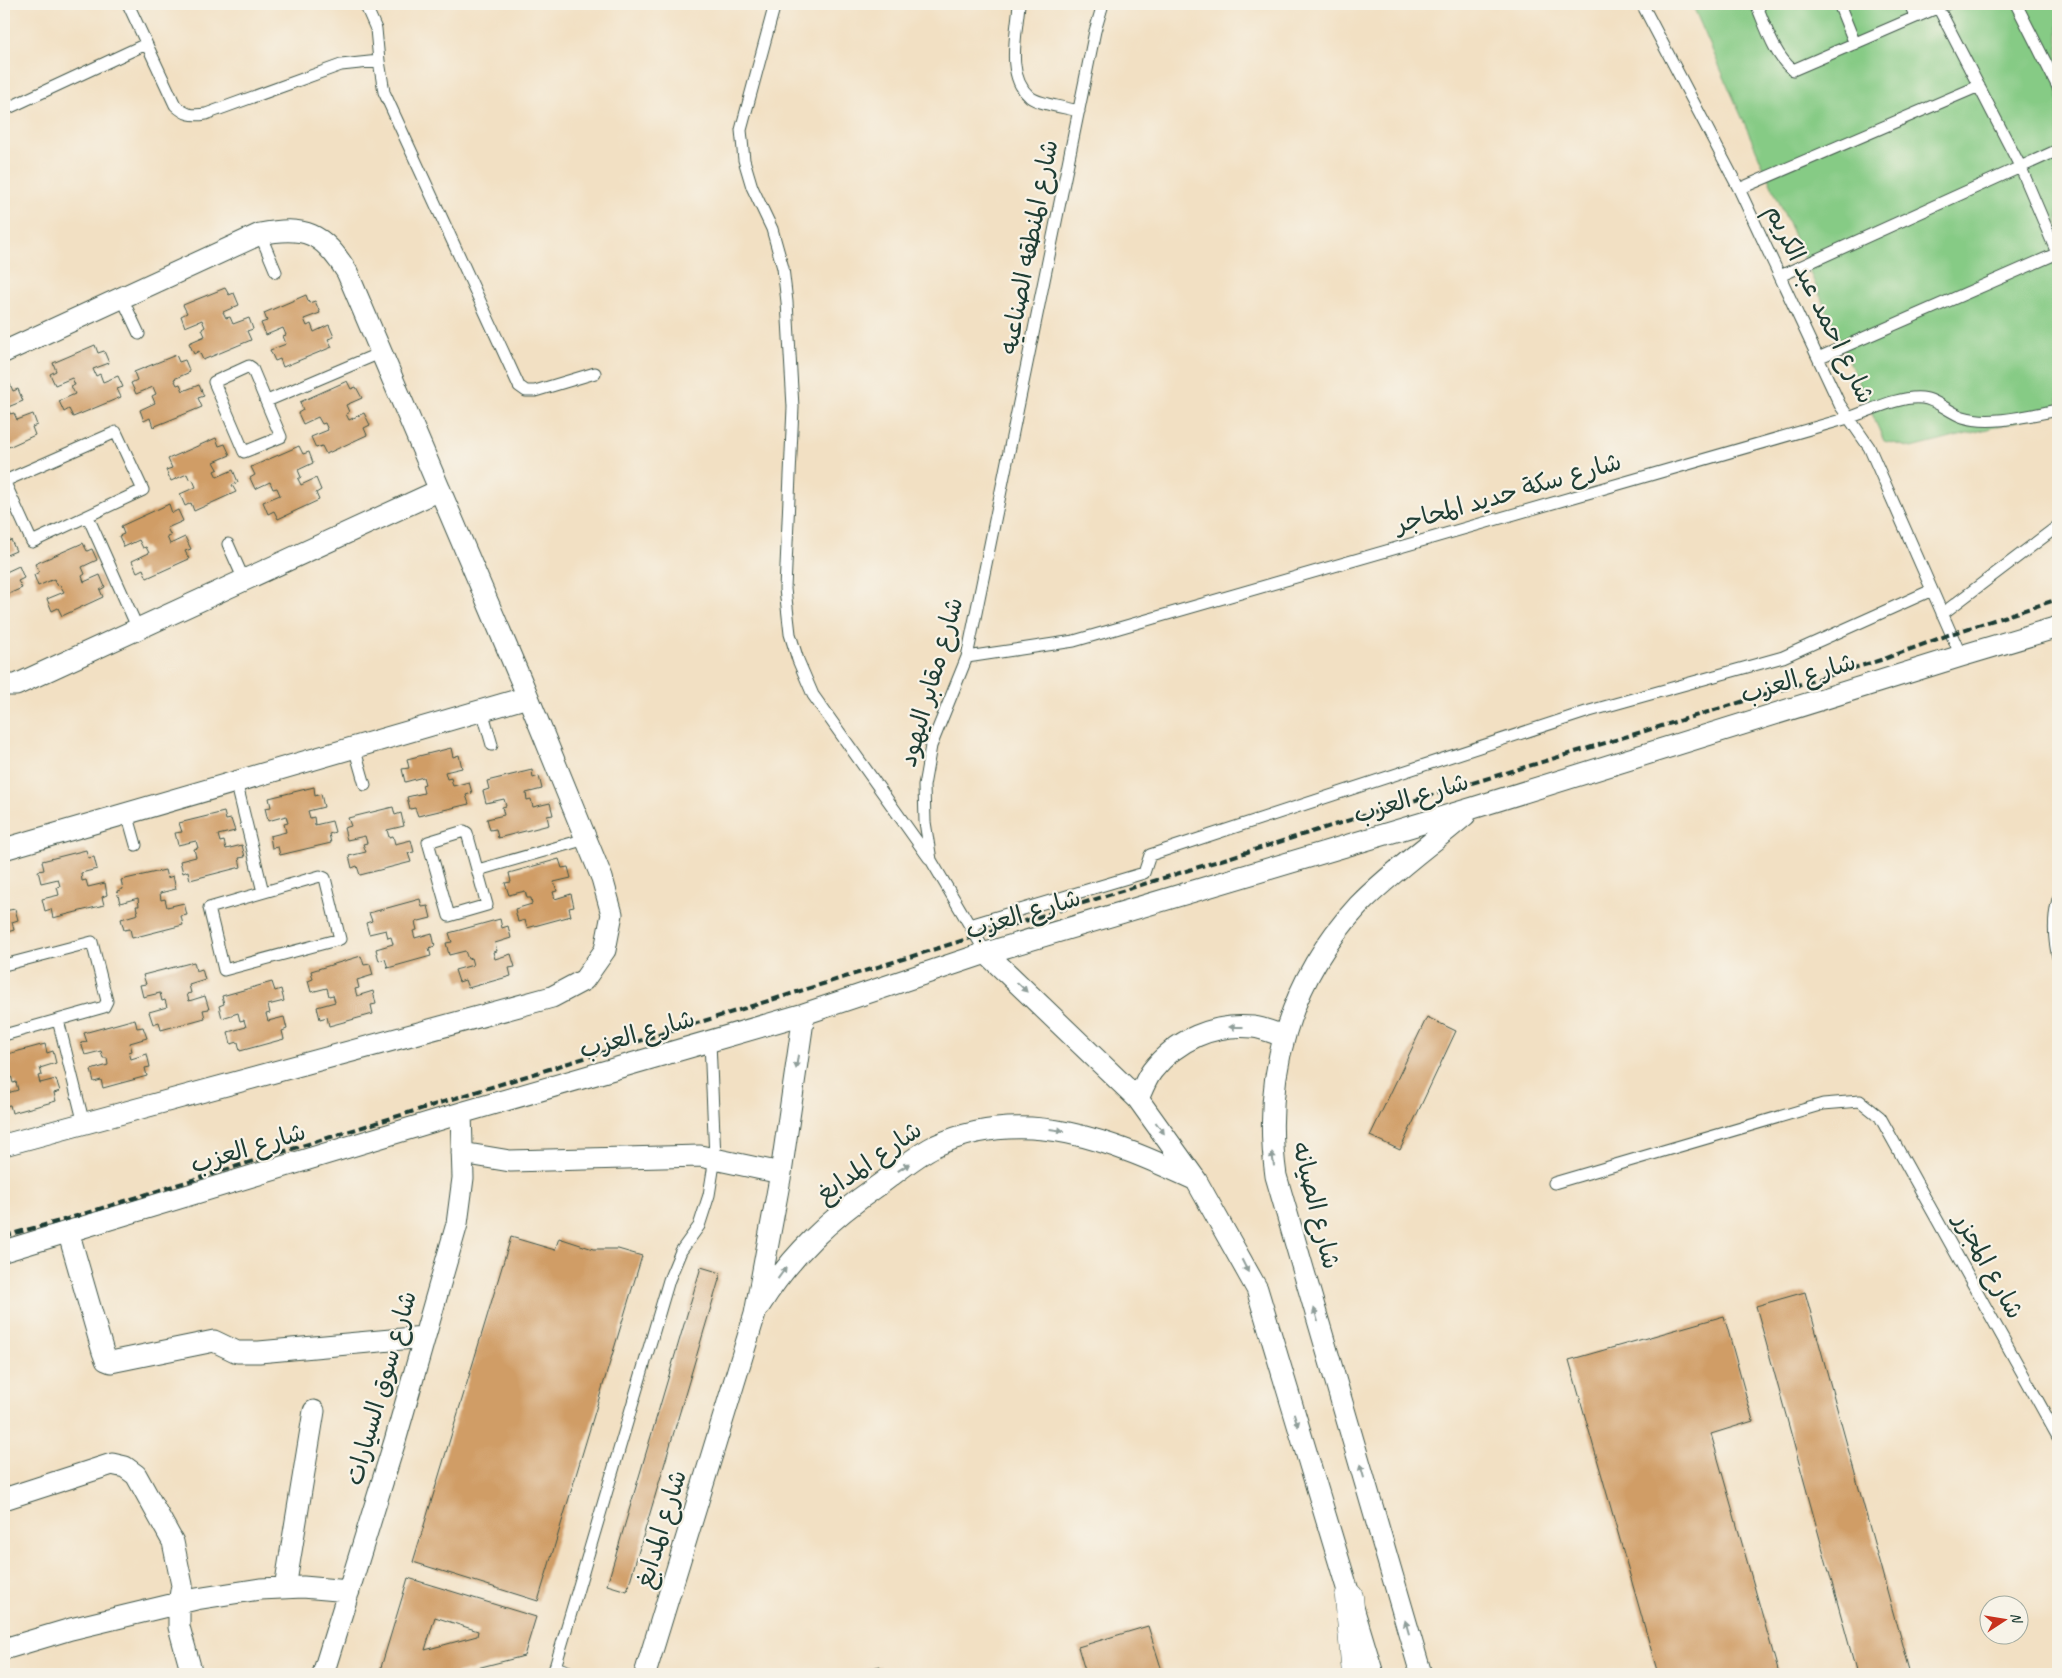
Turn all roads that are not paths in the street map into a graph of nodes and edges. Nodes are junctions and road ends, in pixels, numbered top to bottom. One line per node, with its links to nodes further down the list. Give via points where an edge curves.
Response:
1 (128, 4): 14 (lane)
2 (365, 4): 16 (lane, via 376,29)
3 (775, 4): 61 (lane, via 742,130 744,160 752,187 772,229 788,302 794,408 785,589 790,634 814,694)
4 (1019, 4): 20 (lane, via 1016,80 1031,98)
5 (1099, 4): 6 (lane)
6 (1103, 4): 20 (lane, شارع المنطقه الصناعيه)
7 (1642, 4): 23 (lane, شارع احمد عبد الكريم)
8 (1756, 4): 15 (lane, via 1780,56 1793,70)
9 (1839, 4): 15 (lane)
10 (1910, 4): 13 (lane)
11 (2016, 4): 18 (lane)
12 (1942, 6): 13 (lane); 17 (lane)
13 (1915, 16): 15 (lane)
14 (146, 44): 16 (lane, via 175,105 182,113 192,116 206,114 341,65); 19 (lane)
15 (1855, 44)
16 (379, 61): 33 (lane, via 384,92 519,386 526,391 535,391)
17 (1979, 86): 22 (lane); 23 (lane)
18 (2058, 87)
19 (4, 110)
20 (1079, 111): 38 (lane, شارع المنطقه الصناعيه)
21 (2058, 150): 22 (lane)
22 (2021, 168): 25 (lane); 27 (lane)
23 (1739, 189): 27 (lane, شارع احمد عبد الكريم)
24 (260, 234): 26 (lane); 28 (street); 31 (street, via 286,229 311,234 333,250 347,272)
25 (2058, 253): 32 (lane)
26 (276, 272)
27 (1780, 276): 32 (lane, شارع احمد عبد الكريم)
28 (122, 298): 29 (lane); 30 (street)
29 (139, 334)
30 (4, 352)
31 (380, 353): 34 (lane); 37 (street)
32 (1818, 358): 36 (lane, شارع احمد عبد الكريم)
33 (595, 373)
34 (266, 401): 34 (lane, via 282,437 244,452 214,382 250,366)
35 (2058, 410): 36 (lane, شارع سكة حديد المحاجر, via 1984,420 1966,418 1923,398 1906,399)
36 (1848, 418): 43 (lane, شارع احمد عبد الكريم, via 1869,447); 48 (lane, شارع سكة حديد المحاجر, via 1074,641)
37 (440, 490): 42 (street); 50 (street)
38 (1001, 499): 48 (lane, شارع مقابر اليهود)
39 (88, 517): 39 (lane, via 32,542 5,482 116,432 143,490); 46 (lane)
40 (2058, 526): 44 (lane)
41 (228, 544): 42 (lane)
42 (244, 580): 46 (street)
43 (1932, 590): 44 (lane, شارع احمد عبد الكريم); 65 (lane, via 1783,657 1586,712 1150,855 1144,873)
44 (1942, 614): 47 (lane, شارع احمد عبد الكريم)
45 (2058, 627): 47 (street, شارع العزب)
46 (138, 629): 49 (street, via 16,685)
47 (1961, 656): 56 (street, شارع العزب)
48 (967, 657): 61 (lane, شارع مقابر اليهود, via 931,746 924,786)
49 (4, 685)
50 (528, 697): 51 (street); 58 (street)
51 (482, 710): 52 (lane); 53 (street)
52 (492, 744)
53 (354, 747): 54 (street); 55 (lane)
54 (236, 781): 57 (street); 63 (lane)
55 (365, 785)
56 (1473, 808): 66 (street, شارع العزب); 72 (street, شارع الصيانه, via 1382,884 1339,929 1305,981)
57 (127, 813): 59 (lane); 60 (street)
58 (586, 839): 62 (lane); 76 (street, via 612,914 605,950 584,980 552,997)
59 (136, 845)
60 (4, 848)
61 (931, 860): 65 (lane, شارع مقابر اليهود)
62 (478, 870): 62 (lane, via 487,905 449,916 428,842 466,832)
63 (263, 892): 63 (lane, via 323,876 340,939 224,970 209,908)
64 (2058, 899): 67 (lane, via 2054,915)
65 (970, 925): 66 (lane, شارع مقابر اليهود)
66 (986, 953): 69 (street, شارع العزب); 74 (street, one-way to 74)
67 (2058, 957)
68 (4, 965): 70 (lane, via 92,942 107,1004)
69 (804, 1014): 73 (street, شارع العزب); 80 (street, شارع المدابغ, one-way to 80)
70 (58, 1020): 71 (lane); 76 (lane)
71 (4, 1035)
72 (1283, 1036): 74 (street, one-way to 74, via 1255,1027 1225,1027 1197,1035 1172,1050 1151,1072); 102 (street, شارع الصيانه, one-way to 72, via 1276,1176 1272,1148 1272,1101)
73 (710, 1042): 75 (street, شارع العزب); 79 (lane)
74 (1138, 1099): 81 (street, one-way to 81)
75 (461, 1113): 78 (street, شارع سوق السيارات); 83 (street, شارع العزب)
76 (84, 1124): 77 (street)
77 (4, 1145)
78 (462, 1154): 79 (street, via 510,1161); 86 (street, شارع سوق السيارات, via 460,1210)
79 (715, 1158): 80 (street); 95 (lane, via 709,1196 699,1226 681,1251 669,1280)
80 (782, 1173): 85 (street, شارع المدابغ)
81 (1196, 1180): 85 (street, شارع المدابغ, one-way to 81, via 788,1265 832,1218 934,1147 955,1139 1023,1128 1071,1132 1117,1146); 92 (street, one-way to 92, via 1257,1289)
82 (1554, 1183): 88 (lane, شارع المجزر, via 1823,1104 1860,1101 1880,1117)
83 (68, 1231): 84 (street, شارع العزب); 86 (street, via 103,1352 106,1360 111,1362 214,1341 237,1352 259,1352)
84 (4, 1251)
85 (755, 1314): 99 (street, شارع المدابغ)
86 (424, 1337): 91 (street, شارع سوق السيارات)
87 (314, 1411): 90 (street)
88 (2058, 1437)
89 (4, 1498): 93 (street, via 112,1464 125,1467 136,1475 172,1542 182,1585)
90 (285, 1588): 91 (street); 93 (street, via 260,1589)
91 (349, 1591): 97 (street, شارع سوق السيارات)
92 (1349, 1597): 100 (highway); 101 (street)
93 (179, 1603): 94 (street); 96 (street, via 179,1627)
94 (4, 1649)
95 (554, 1671): 98 (lane)
96 (192, 1674)
97 (324, 1674)
98 (575, 1674)
99 (645, 1674)
100 (1356, 1674)
101 (1372, 1674)
102 (1420, 1674)

